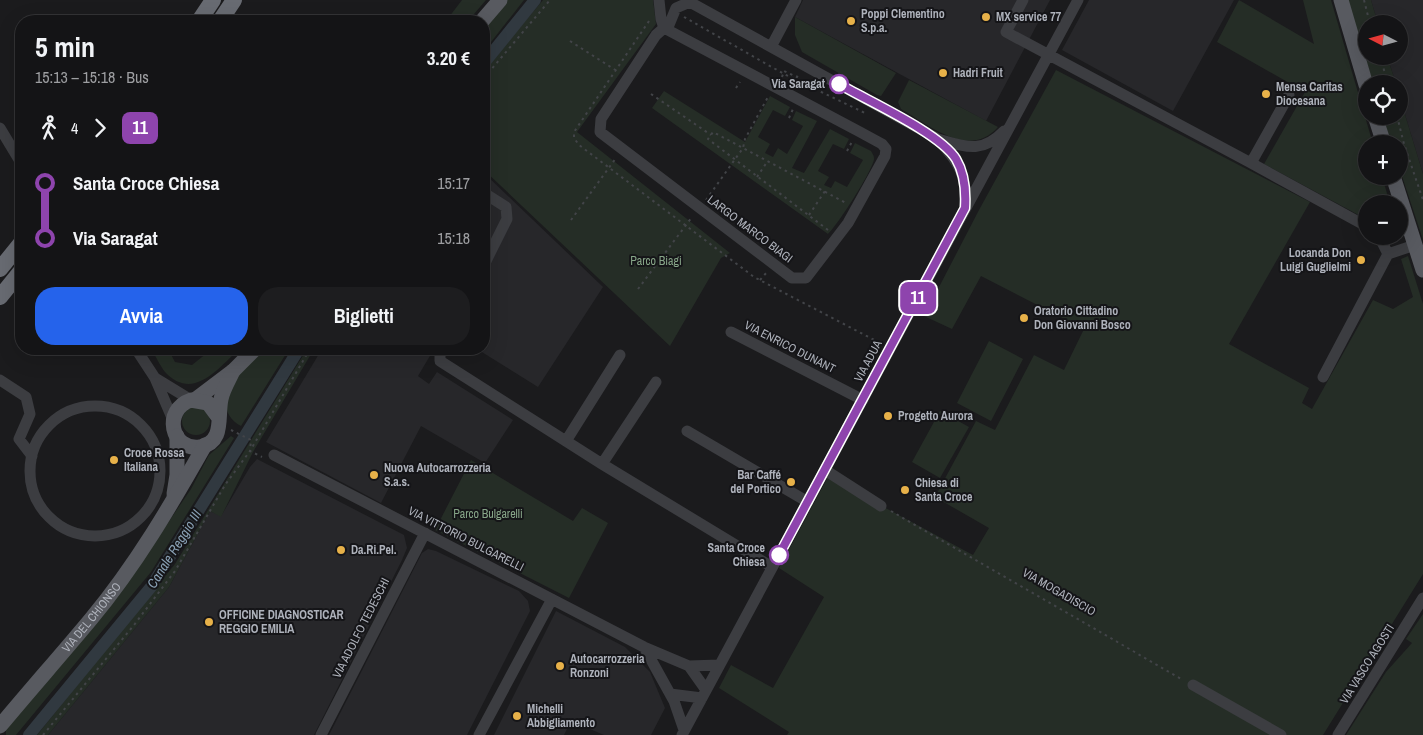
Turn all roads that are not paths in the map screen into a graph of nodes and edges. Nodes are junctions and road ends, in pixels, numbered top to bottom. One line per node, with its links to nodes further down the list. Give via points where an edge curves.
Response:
1 (213, 0): 10 (highway)
2 (234, 0): 11 (highway)
3 (500, 0): 12 (main road)
4 (659, 0): 13 (street)
5 (796, 0): 14 (street)
6 (1023, 0): 15 (street, via 1006,32)
7 (1078, 0): 15 (street, VIA ADUA)
8 (1341, 0): 16 (main road)
9 (688, 1): 13 (street, LARGO MARCO BIAGI, via 678,6 669,25); 14 (street)
10 (203, 15)
11 (224, 15)
12 (487, 15)
13 (664, 28): 13 (street, LARGO MARCO BIAGI, via 656,35 599,124 603,135 797,280 806,278 856,209 886,150 882,144 773,90)
14 (771, 47): 20 (street)
15 (1048, 54): 18 (street, VIA ADUA); 23 (street)
16 (1363, 75)
17 (1289, 95): 23 (street)
18 (1011, 124): 21 (street, via 994,141); 24 (street, VIA ADUA)
19 (0, 128): 22 (street)
20 (938, 139): 21 (street); 25 (street, via 956,159)
21 (974, 147): 24 (street, via 988,158)
22 (15, 153)
23 (1251, 162): 30 (street)
24 (990, 166): 26 (street, VIA ADUA)
25 (964, 177): 26 (street); 29 (street)
26 (982, 181): 29 (street, VIA ADUA)
27 (1396, 185): 32 (main road)
28 (490, 197): 34 (street, via 506,208 507,218)
29 (965, 208): 51 (street, VIA ADUA)
30 (1358, 222)
31 (1384, 245): 35 (street)
32 (1415, 245): 35 (street); 37 (main road)
33 (15, 250): 36 (highway)
34 (490, 253)
35 (1388, 254): 46 (street)
36 (0, 269)
37 (1423, 270)
38 (15, 279): 39 (highway)
39 (0, 297)
40 (732, 332): 51 (street, VIA ENRICO DUNANT)
41 (140, 355): 47 (street)
42 (250, 355): 45 (main road, VIA DEL CHIONSO)
43 (440, 355): 56 (street)
44 (620, 355): 56 (street)
45 (233, 371): 50 (main road, VIA DEL CHIONSO); 52 (main road, VIA DEL CHIONSO, via 221,399)
46 (1323, 377)
47 (154, 378): 50 (street); 53 (street)
48 (0, 380): 59 (street, via 26,397 30,414 19,439)
49 (656, 382): 60 (street)
50 (194, 400): 52 (main road, via 208,403); 53 (main road, VIA DEL CHIONSO, via 177,409)
51 (863, 400): 61 (street, VIA ADUA)
52 (219, 418): 57 (main road, VIA DEL CHIONSO, via 219,431)
53 (173, 420): 55 (main road, VIA DEL CHIONSO)
54 (687, 431): 63 (street)
55 (177, 436): 57 (main road, via 191,446); 62 (main road, VIA DEL CHIONSO)
56 (566, 441): 60 (street)
57 (205, 445): 62 (main road, VIA DEL CHIONSO)
58 (274, 455): 65 (street, VIA VITTORIO BULGARELLI)
59 (32, 456): 59 (street, via 29,467 37,504 64,529 80,535 101,536 122,531 134,523 152,502 159,482 153,440 140,423 123,411 102,406 81,406 61,414 45,428)
60 (602, 464): 66 (street)
61 (825, 470): 63 (street, VIA ADUA); 64 (street)
62 (174, 500): 75 (main road, VIA DEL CHIONSO, via 92,618)
63 (808, 502): 66 (street, VIA ADUA)
64 (881, 506)
65 (425, 533): 67 (street, VIA VITTORIO BULGARELLI); 77 (street, VIA ADOLFO TEDESCHI)
66 (772, 567): 70 (street, VIA ADUA)
67 (552, 599): 69 (street, VIA VITTORIO BULGARELLI); 78 (street)
68 (1422, 603): 80 (street, VIA VASCO AGOSTI)
69 (644, 647): 71 (street, VIA VITTORIO BULGARELLI); 73 (street)
70 (719, 665): 71 (street, VIA VITTORIO BULGARELLI); 74 (street, VIA ADUA)
71 (689, 666): 74 (street)
72 (1193, 685): 79 (street)
73 (670, 694): 74 (street); 76 (street)
74 (704, 694): 76 (street, VIA ADUA)
75 (0, 726)
76 (683, 733)
77 (321, 735)
78 (479, 735)
79 (1281, 735)
80 (1338, 735)

